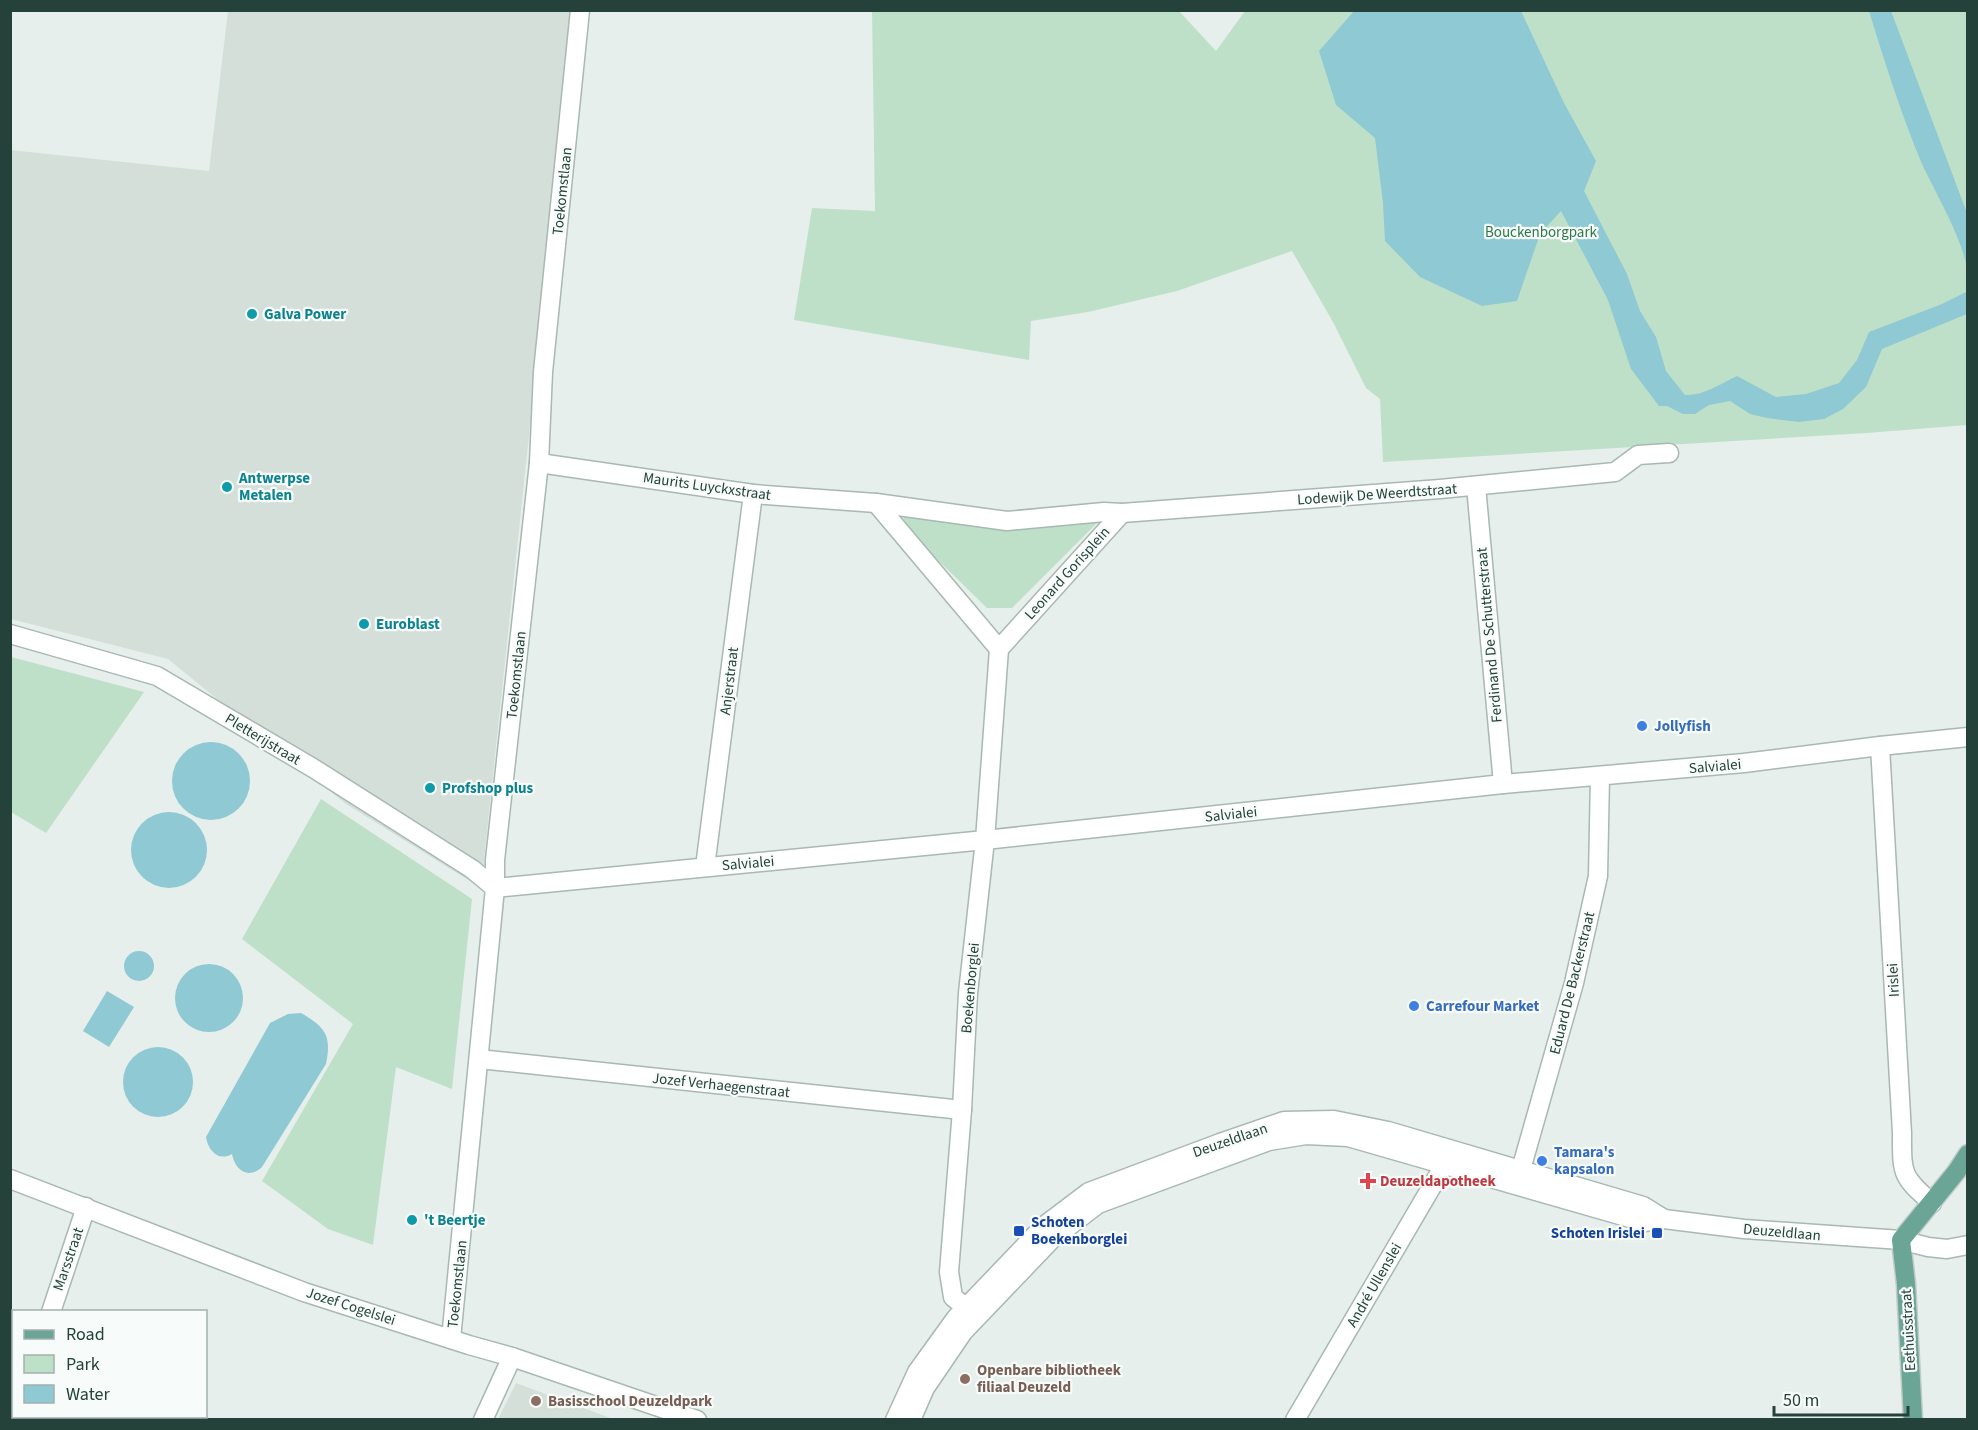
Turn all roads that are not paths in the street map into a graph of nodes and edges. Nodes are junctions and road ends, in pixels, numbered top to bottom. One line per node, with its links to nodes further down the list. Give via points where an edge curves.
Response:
1 (580, 10): 3 (street, Toekomstlaan, via 543,372)
2 (1669, 453): 4 (street, Lodewijk De Weerdtstraat, via 1638,455 1615,472)
3 (539, 463): 5 (street, Maurits Luyckxstraat); 16 (street, Toekomstlaan)
4 (1476, 486): 7 (street, Lodewijk De Weerdtstraat); 13 (street, Ferdinand De Schutterstraat)
5 (753, 494): 6 (street, Maurits Luyckxstraat); 15 (street, Anjerstraat)
6 (876, 503): 7 (street, Leonard Gorisplein, via 1007,521); 9 (street)
7 (1122, 513): 9 (street, Leonard Gorisplein)
8 (10, 634): 16 (street, Pletterijstraat, via 157,676 313,768 472,869)
9 (999, 649): 14 (street, Boekenborglei)
10 (1968, 736): 11 (street, Salvialei)
11 (1880, 746): 12 (street, Salvialei); 23 (street, Irislei, via 1902,1165 1909,1182)
12 (1600, 777): 13 (street, Salvialei); 21 (street, Eduard De Backerstraat, via 1598,876 1574,982)
13 (1503, 784): 14 (street, Salvialei)
14 (985, 840): 15 (street, Salvialei); 18 (street, Boekenborglei, via 968,993)
15 (705, 867): 16 (street, Salvialei)
16 (495, 888): 17 (street, Toekomstlaan)
17 (480, 1059): 18 (street, Jozef Verhaegenstraat); 29 (street, Toekomstlaan)
18 (962, 1110): 28 (street, Boekenborglei, via 949,1272 953,1297)
19 (1968, 1154): 23 (main road)
20 (1447, 1157): 21 (street, Deuzeldlaan); 28 (street, Deuzeldlaan, via 1388,1131 1334,1120 1284,1121 1089,1192 1044,1226); 35 (street, André Ullenslei)
21 (1518, 1177): 25 (street, Deuzeldlaan, via 1644,1222 1664,1219 1744,1230)
22 (10, 1179): 24 (street, Jozef Cogelslei)
23 (1932, 1203): 25 (main road)
24 (86, 1207): 27 (street, Marsstraat); 29 (street, Jozef Cogelslei, via 304,1292)
25 (1901, 1240): 26 (street, Deuzeldlaan, via 1947,1249); 36 (main road, Eethuisstraat)
26 (1968, 1245)
27 (51, 1310)
28 (971, 1312): 33 (street, Deuzeldlaan, via 917,1372); 34 (street, Deuzeldlaan)
29 (451, 1339): 30 (street, Jozef Cogelslei)
30 (512, 1357): 31 (street); 32 (street, Jozef Cogelslei)
31 (483, 1419)
32 (697, 1419)
33 (895, 1419)
34 (911, 1419)
35 (1295, 1419)
36 (1913, 1419)

